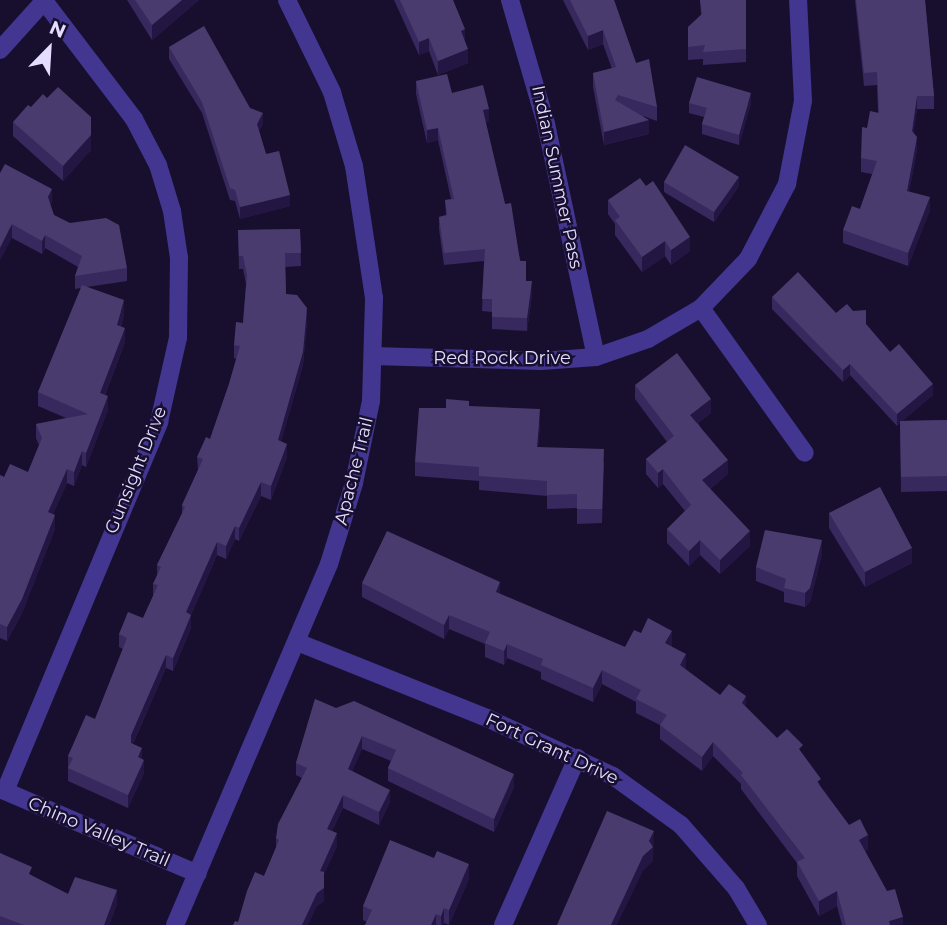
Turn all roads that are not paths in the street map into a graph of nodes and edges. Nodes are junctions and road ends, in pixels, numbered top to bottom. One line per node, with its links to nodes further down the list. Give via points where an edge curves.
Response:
1 (45, 0): 5 (street); 12 (street, Gunsight Drive, via 134,119 158,165 172,211 179,258 178,338 159,422)
2 (288, 0): 7 (street, Apache Trail, via 332,92 354,166 374,298)
3 (510, 0): 8 (street, Indian Summer Pass, via 546,124)
4 (798, 0): 6 (street, Red Rock Drive, via 803,101 787,184 748,259)
5 (0, 50)
6 (701, 308): 8 (street, Red Rock Drive, via 648,339); 9 (street)
7 (373, 356): 8 (street, Red Rock Drive, via 541,361); 10 (street, Apache Trail, via 371,401 354,483)
8 (596, 357)
9 (805, 453)
10 (297, 642): 11 (street, Fort Grant Drive); 13 (street, Apache Trail)
11 (577, 758): 15 (street); 16 (street, Fort Grant Drive, via 613,775 681,825 736,888)
12 (2, 790): 13 (street, Chino Valley Trail)
13 (198, 874): 14 (street, Apache Trail)
14 (175, 925)
15 (503, 925)
16 (758, 925)

